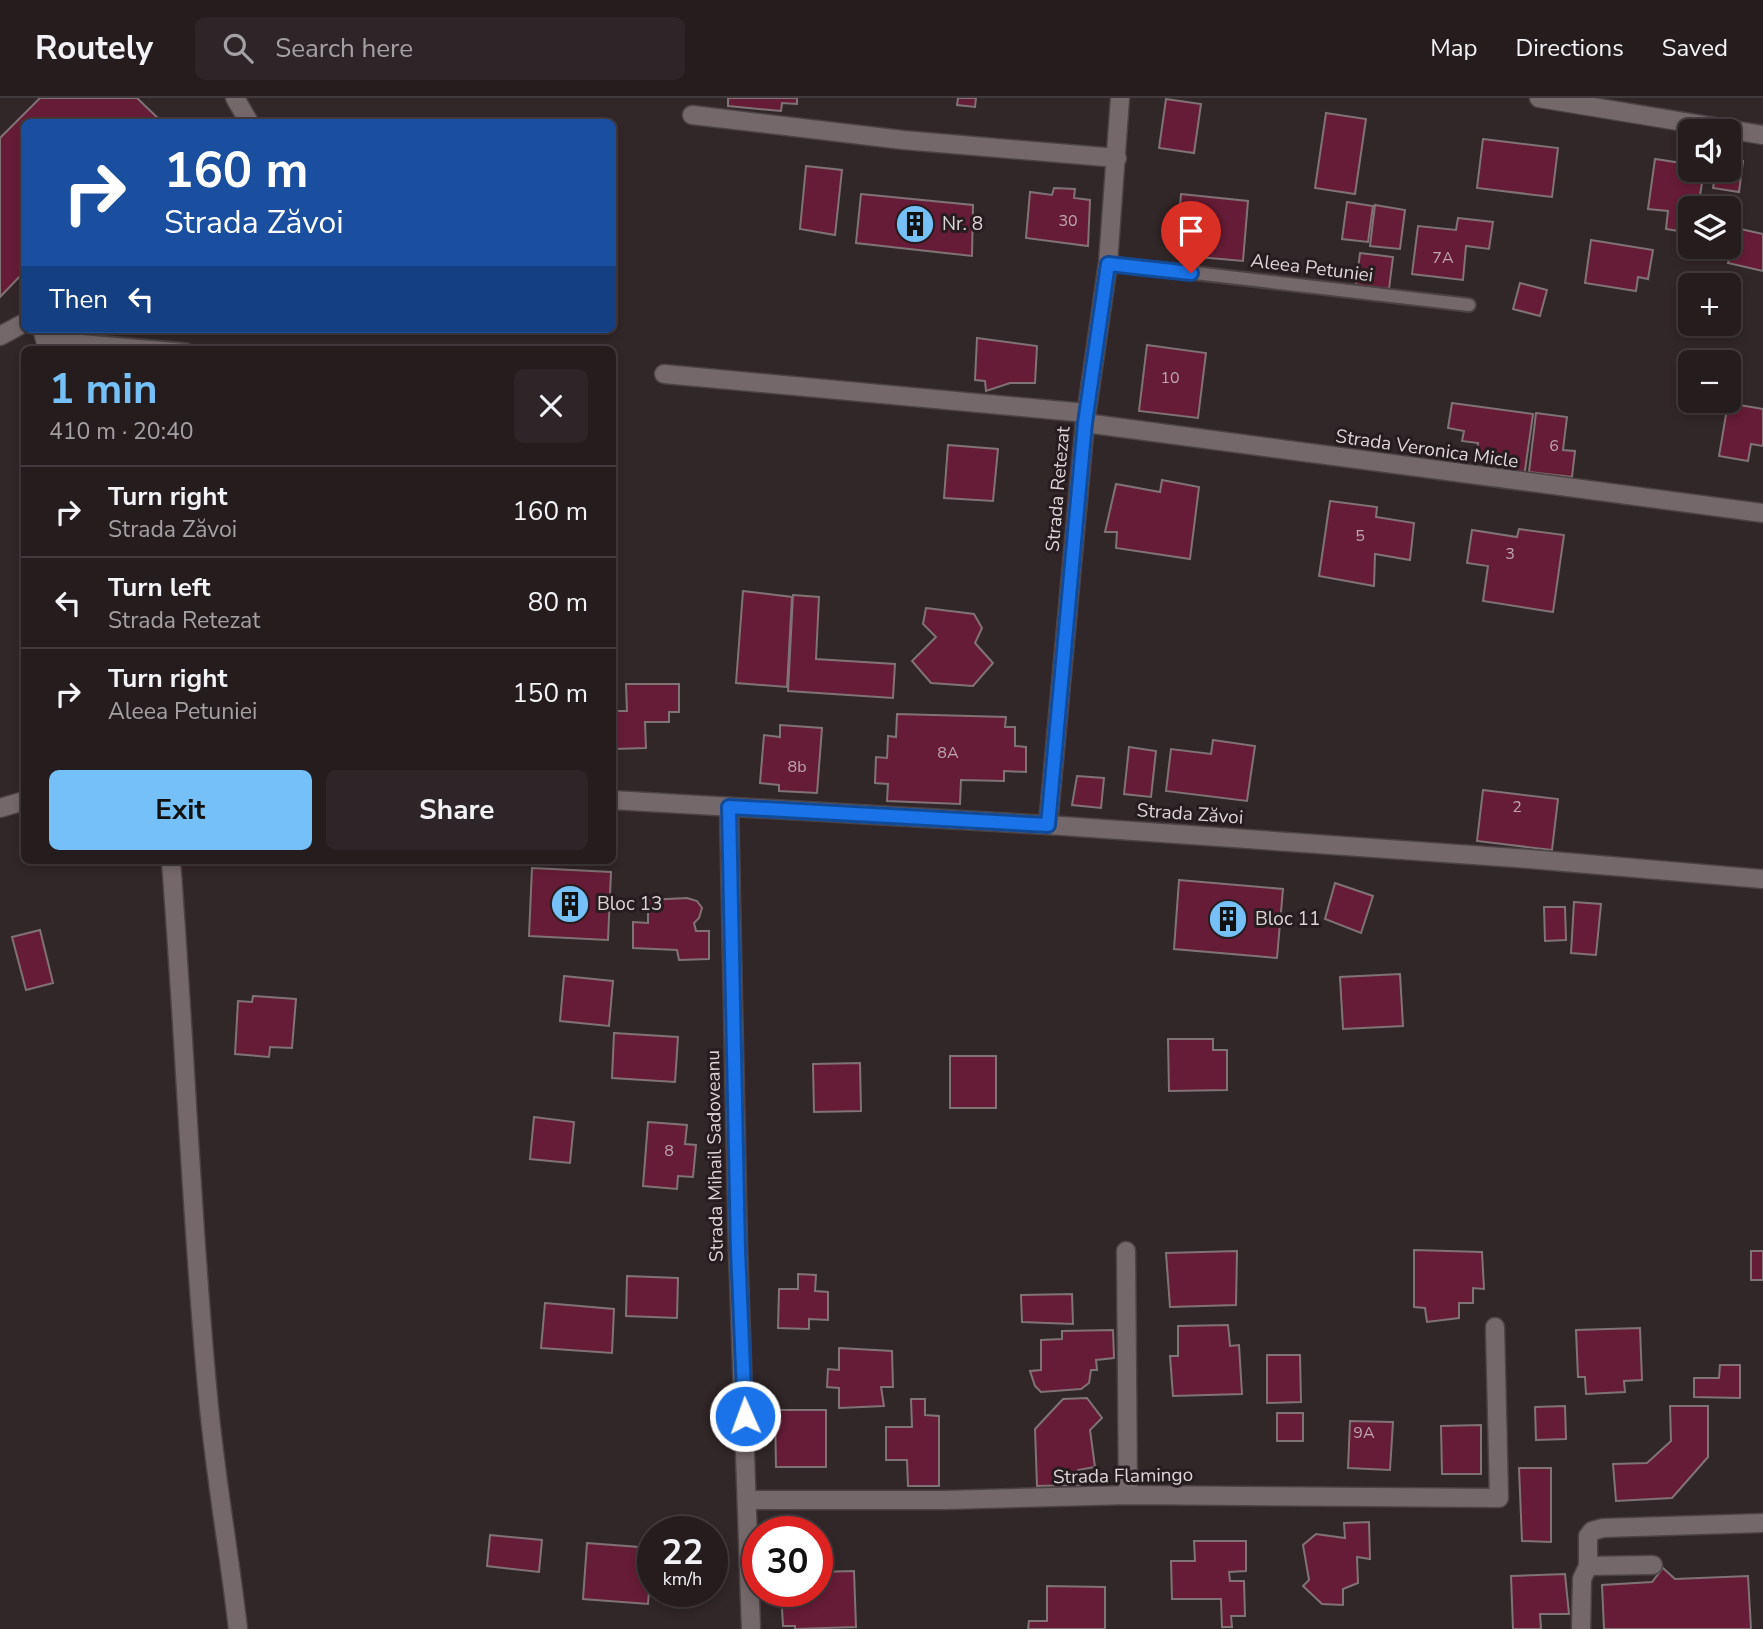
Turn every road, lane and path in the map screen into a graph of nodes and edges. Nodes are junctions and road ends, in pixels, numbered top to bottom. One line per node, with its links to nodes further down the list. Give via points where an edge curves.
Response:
1 (236, 98): 5 (street)
2 (1120, 98): 7 (street, Strada Retezat)
3 (1539, 98): 6 (street)
4 (692, 115): 7 (street, via 903,140)
5 (247, 119)
6 (1763, 135)
7 (1117, 158): 8 (street, Strada Retezat)
8 (1108, 264): 9 (lane, Aleea Petuniei); 15 (street, Strada Retezat)
9 (1469, 306)
10 (21, 325): 11 (street)
11 (0, 336)
12 (45, 339): 13 (lane)
13 (135, 346)
14 (664, 374): 15 (street, Strada Veronica Micle)
15 (1086, 418): 16 (street, Strada Veronica Micle); 21 (street, Strada Retezat)
16 (1763, 513)
17 (616, 800): 19 (street, Strada Zăvoi)
18 (21, 802): 20 (street)
19 (729, 807): 21 (street, Strada Zăvoi); 27 (street, Strada Mihail Sadoveanu)
20 (0, 808)
21 (1048, 825): 23 (street, Strada Zăvoi)
22 (171, 864): 31 (street, via 208,1400)
23 (1763, 879)
24 (1126, 1251): 26 (street)
25 (1495, 1327): 26 (street, Strada Flamingo, via 1499,1498)
26 (1128, 1495): 27 (street, Strada Flamingo)
27 (748, 1500): 32 (street, Strada Mihail Sadoveanu)
28 (1763, 1523): 30 (street, via 1603,1528 1588,1536)
29 (1653, 1565): 30 (street)
30 (1588, 1566): 33 (street, via 1582,1579)
31 (238, 1629)
32 (751, 1629)
33 (1581, 1629)

